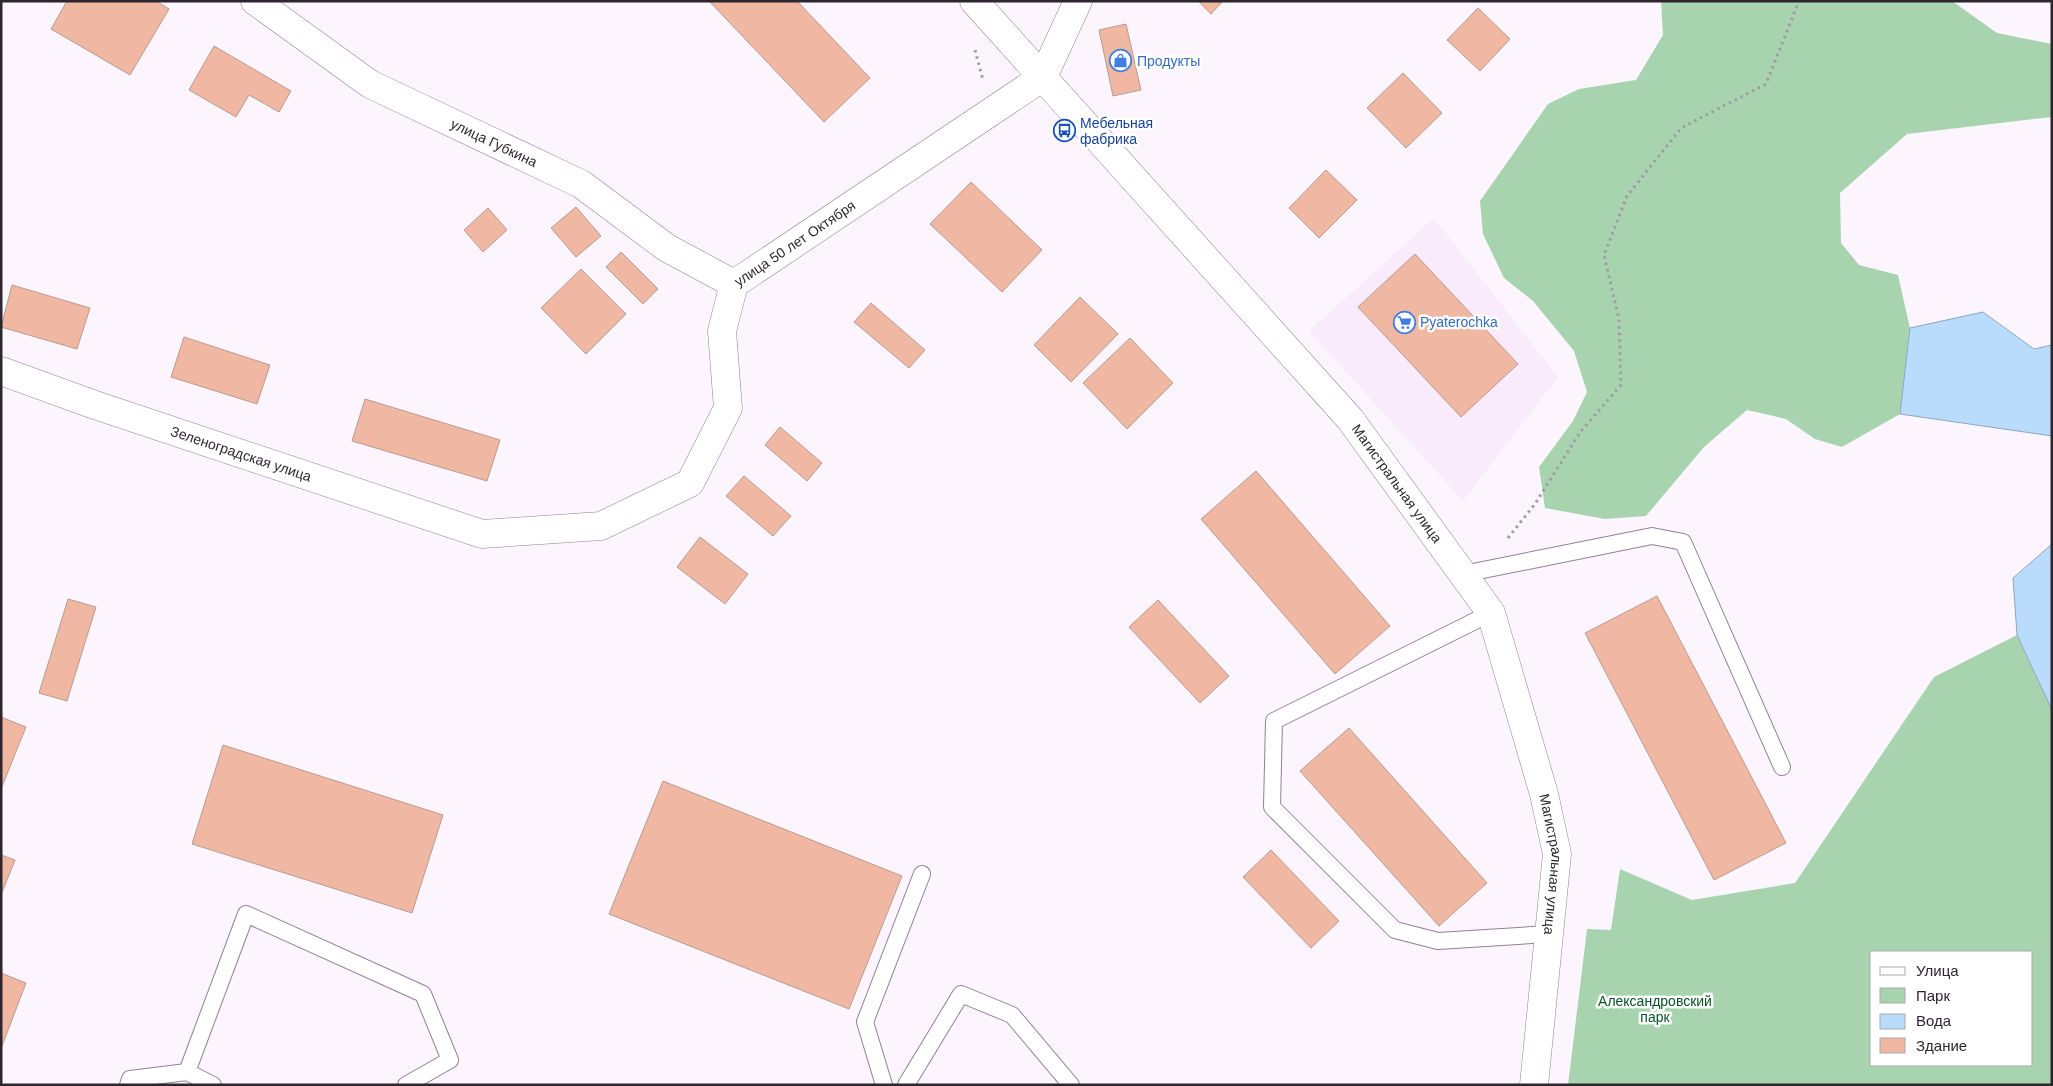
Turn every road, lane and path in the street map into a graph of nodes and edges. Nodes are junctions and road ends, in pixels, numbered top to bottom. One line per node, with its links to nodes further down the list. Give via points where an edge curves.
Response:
1 (255, 1): 8 (street, улица Губкина, via 370,84 580,184 667,248)
2 (974, 1): 6 (street, Магистральная улица)
3 (1078, 1): 6 (street)
4 (1799, 1): 11 (path, via 1766,84 1681,128 1627,196 1604,255 1619,319 1621,385 1581,432 1535,504)
5 (974, 46): 7 (path)
6 (1043, 77): 7 (street, улица 50 лет Октября); 11 (street, Магистральная улица, via 1350,419)
7 (992, 111): 8 (street, улица 50 лет Октября)
8 (734, 284): 10 (street, улица 50 лет Октября, via 722,331 728,408 690,484 601,526)
9 (1, 370): 10 (street, Зеленоградская улица, via 95,405)
10 (482, 534)
11 (1474, 571): 12 (street, Магистральная улица); 13 (lane, via 1652,536 1684,542)
12 (1491, 613): 15 (street, Магистральная улица, via 1544,794 1557,854); 15 (lane, via 1274,721 1272,807 1395,930 1438,941)
13 (1782, 767)
14 (922, 874): 20 (lane, via 865,1022)
15 (1549, 934): 23 (street, Магистральная улица)
16 (188, 1072): 17 (lane, via 130,1079); 18 (lane); 19 (lane, via 246,914 423,994 450,1060)
17 (128, 1085)
18 (213, 1085)
19 (406, 1085)
20 (884, 1085)
21 (906, 1085): 22 (lane, via 961,994 1012,1015)
22 (1071, 1085)
23 (1534, 1085)

